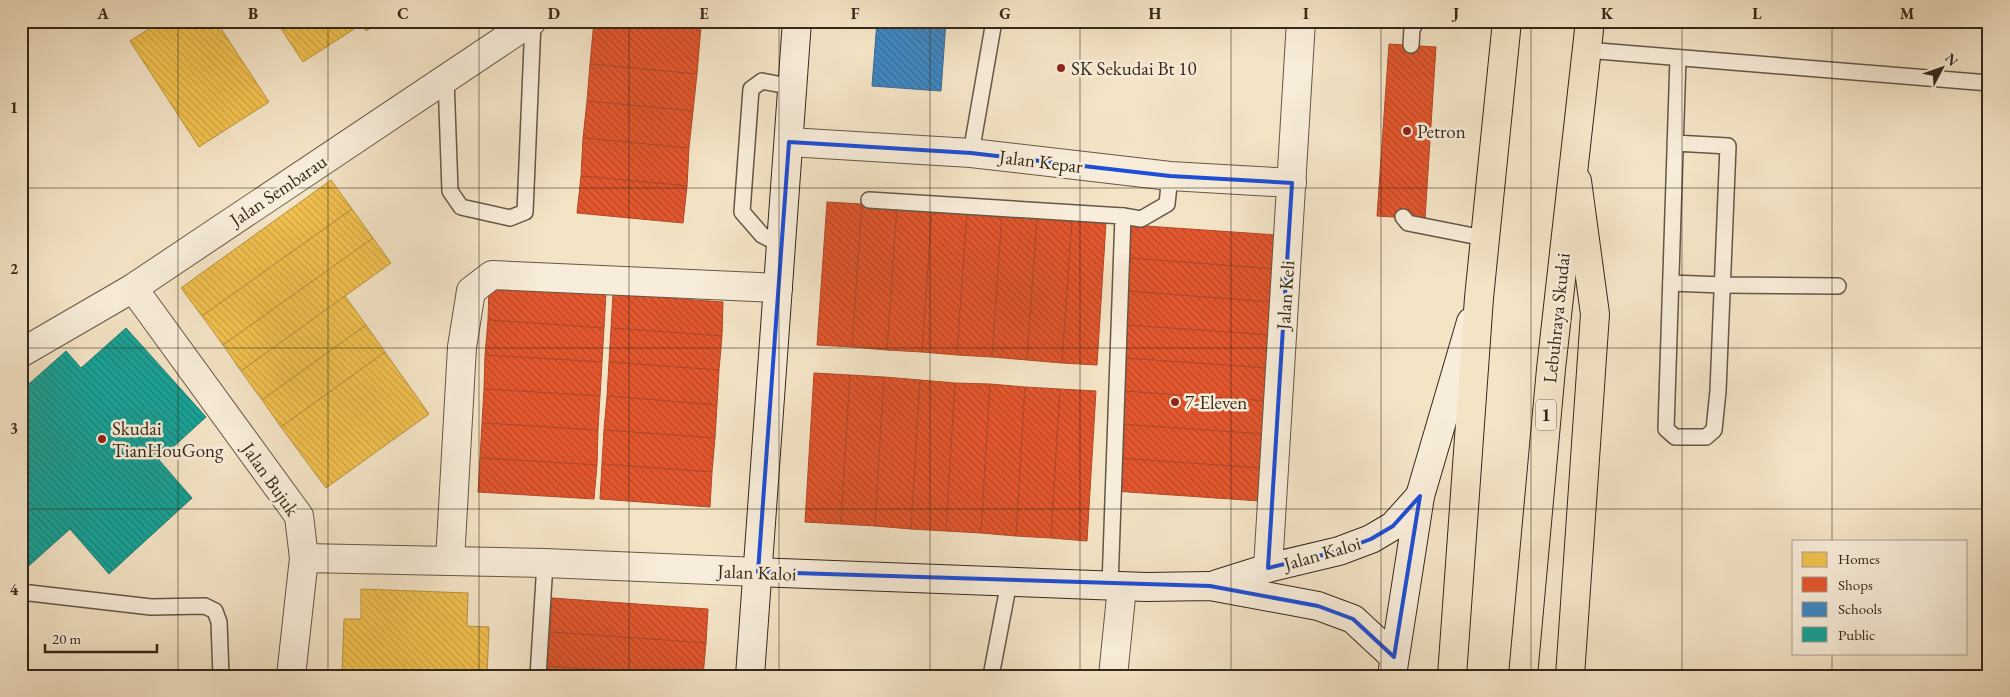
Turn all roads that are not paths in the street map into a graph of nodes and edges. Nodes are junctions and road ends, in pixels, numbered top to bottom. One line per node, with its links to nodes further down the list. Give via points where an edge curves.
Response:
1 (532, 21): 11 (street, Jalan Sembarau); 11 (lane, via 524,212 510,218 461,207 450,191)
2 (798, 21): 13 (street)
3 (994, 21): 16 (lane)
4 (1301, 21): 19 (street, Jalan Keli)
5 (1417, 21): 8 (lane, via 1412,29)
6 (1506, 21): 23 (main road)
7 (1590, 21): 9 (main road, Lebuhraya Skudai / 1)
8 (1411, 45)
9 (1586, 50): 10 (lane); 17 (main road, Lebuhraya Skudai / 1)
10 (1678, 58): 12 (lane); 15 (lane)
11 (446, 79): 28 (street, Jalan Sembarau)
12 (1989, 83)
13 (793, 87): 14 (street); 24 (lane, via 762,80 752,89 742,212 768,239)
14 (789, 142): 16 (street, Jalan Kepar); 24 (street)
15 (1675, 143): 25 (lane); 26 (lane, via 1728,146)
16 (971, 153): 18 (street, Jalan Kepar)
17 (1574, 154): 50 (main road, Lebuhraya Skudai / 1); 51 (main road, via 1595,314)
18 (1170, 176): 19 (street, Jalan Kepar); 21 (lane, via 1167,204 1141,219)
19 (1292, 183): 36 (street, Jalan Keli)
20 (869, 200): 21 (lane)
21 (1123, 216): 39 (lane)
22 (1403, 217): 23 (lane, via 1408,223)
23 (1484, 238): 30 (main road)
24 (781, 245): 29 (street)
25 (1671, 282): 26 (lane); 26 (lane, via 1666,429 1675,437 1706,437 1714,430)
26 (1722, 285): 27 (lane)
27 (1838, 286)
28 (133, 288): 31 (street, Jalan Sembarau); 33 (street, Jalan Bujuk, via 299,516)
29 (778, 288): 34 (street, via 492,275 470,291 462,347); 37 (street)
30 (1478, 298): 32 (street); 49 (main road)
31 (21, 353)
32 (1420, 496): 36 (street, Jalan Kaloi, via 1393,526 1371,539 1339,552); 42 (street)
33 (304, 558): 34 (street, Jalan Kaloi); 44 (street, Jalan Bujuk)
34 (450, 561): 35 (street, Jalan Kaloi)
35 (545, 563): 37 (street, Jalan Kaloi); 45 (lane)
36 (1268, 568): 40 (street, Jalan Kaloi)
37 (758, 572): 38 (street, Jalan Kaloi); 46 (street)
38 (1009, 582): 39 (street, Jalan Kaloi); 47 (lane)
39 (1116, 586): 40 (street, Jalan Kaloi); 48 (street)
40 (1210, 586): 42 (street, Jalan Kaloi, via 1318,606 1353,619)
41 (21, 592): 43 (lane, via 151,607 205,606 216,611 219,622)
42 (1394, 667)
43 (221, 676)
44 (291, 676)
45 (538, 676)
46 (750, 676)
47 (991, 676)
48 (1114, 676)
49 (1452, 676)
50 (1523, 676)
51 (1570, 676)

